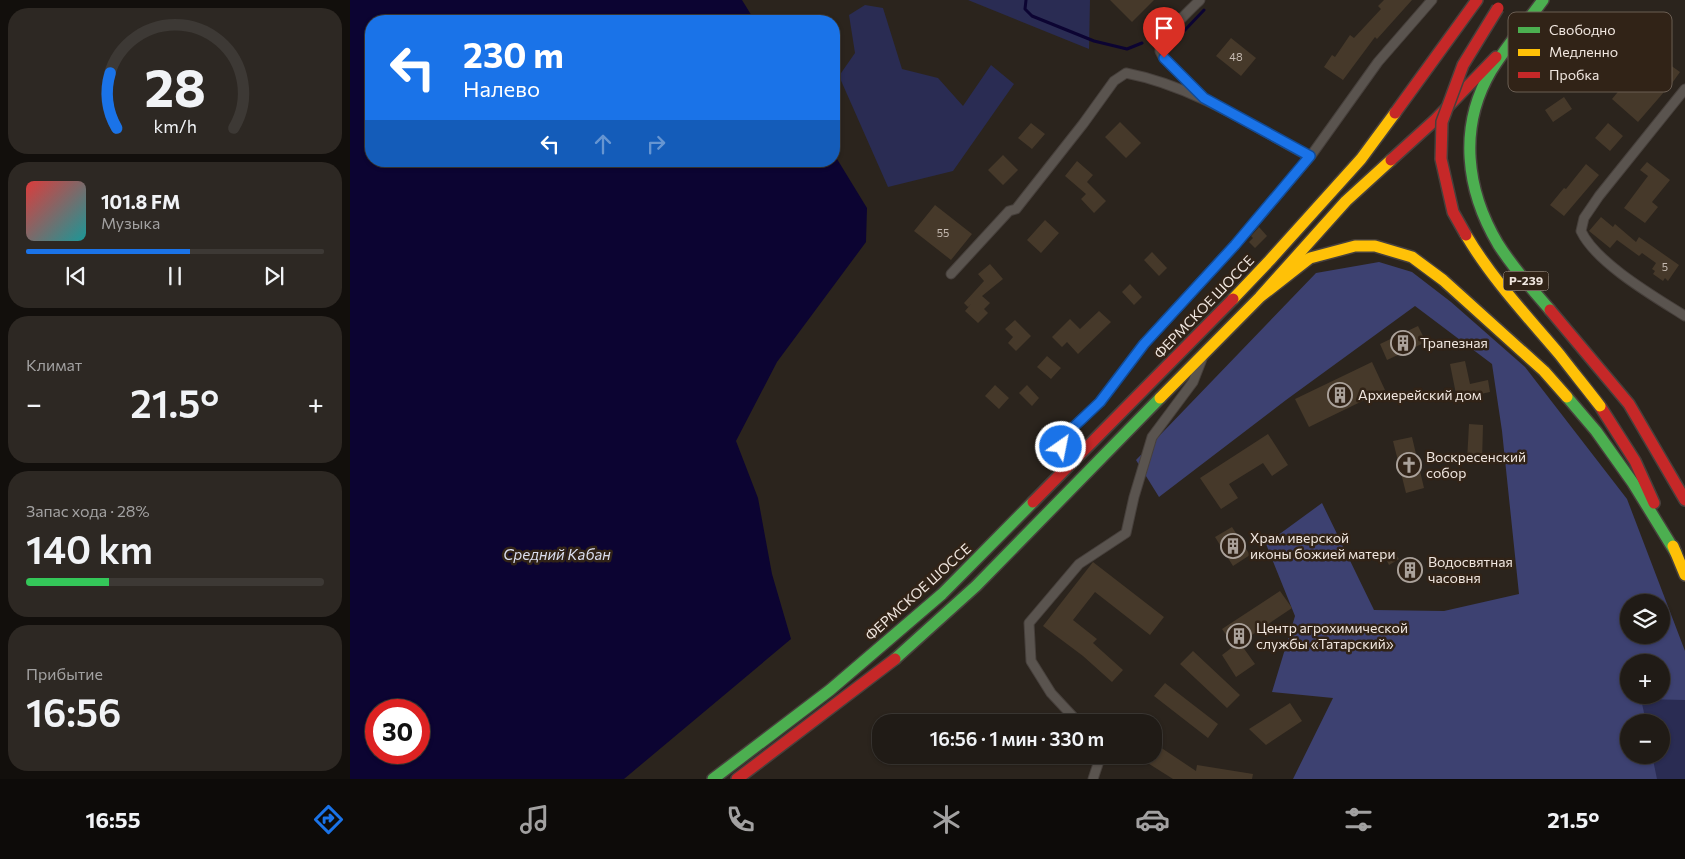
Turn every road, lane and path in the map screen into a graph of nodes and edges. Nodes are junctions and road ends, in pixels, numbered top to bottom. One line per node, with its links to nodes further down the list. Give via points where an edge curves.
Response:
1 (1200, 0): 10 (street, via 1167,35 1160,50)
2 (1432, 0): 11 (street, via 1378,62)
3 (1477, 0): 16 (main road, ФЕРМСКОЕ ШОССЕ, via 1342,182)
4 (1543, 0): 6 (main road, Р-239)
5 (1501, 4): 18 (main road, Р-239, bridge, via 1463,65 1442,122 1441,159 1453,212 1507,294 1600,406 1635,461)
6 (1534, 12)
7 (1508, 45): 13 (main road, via 1435,120 1346,201)
8 (1508, 48): 17 (main road, Р-239, via 1491,71 1474,111 1470,167 1482,213 1520,274 1629,404)
9 (1685, 89): 14 (street, via 1599,196 1584,218 1580,232 1598,255 1635,284)
10 (1204, 98): 11 (street); 12 (street, via 1141,76 1126,73 1120,77 1016,209 1009,211)
11 (1310, 156): 16 (street, via 1235,245 1144,344 1100,402 1064,436 1062,456)
12 (951, 274)
13 (1260, 297): 15 (main road); 18 (main road, via 1310,258 1356,246 1375,246 1412,258 1443,280 1544,371 1596,431)
14 (1685, 316)
15 (1205, 352): 20 (street, via 1194,382 1152,437 1126,533 1079,564 1029,623 1030,661 1051,693); 23 (main road, via 969,592 894,660)
16 (1070, 464): 22 (main road, ФЕРМСКОЕ ШОССЕ, via 942,594 830,690)
17 (1685, 500)
18 (1676, 552): 19 (main road, Р-239)
19 (1685, 575)
20 (1071, 714)
21 (1098, 764): 24 (street)
22 (713, 779)
23 (737, 779)
24 (1093, 779)

